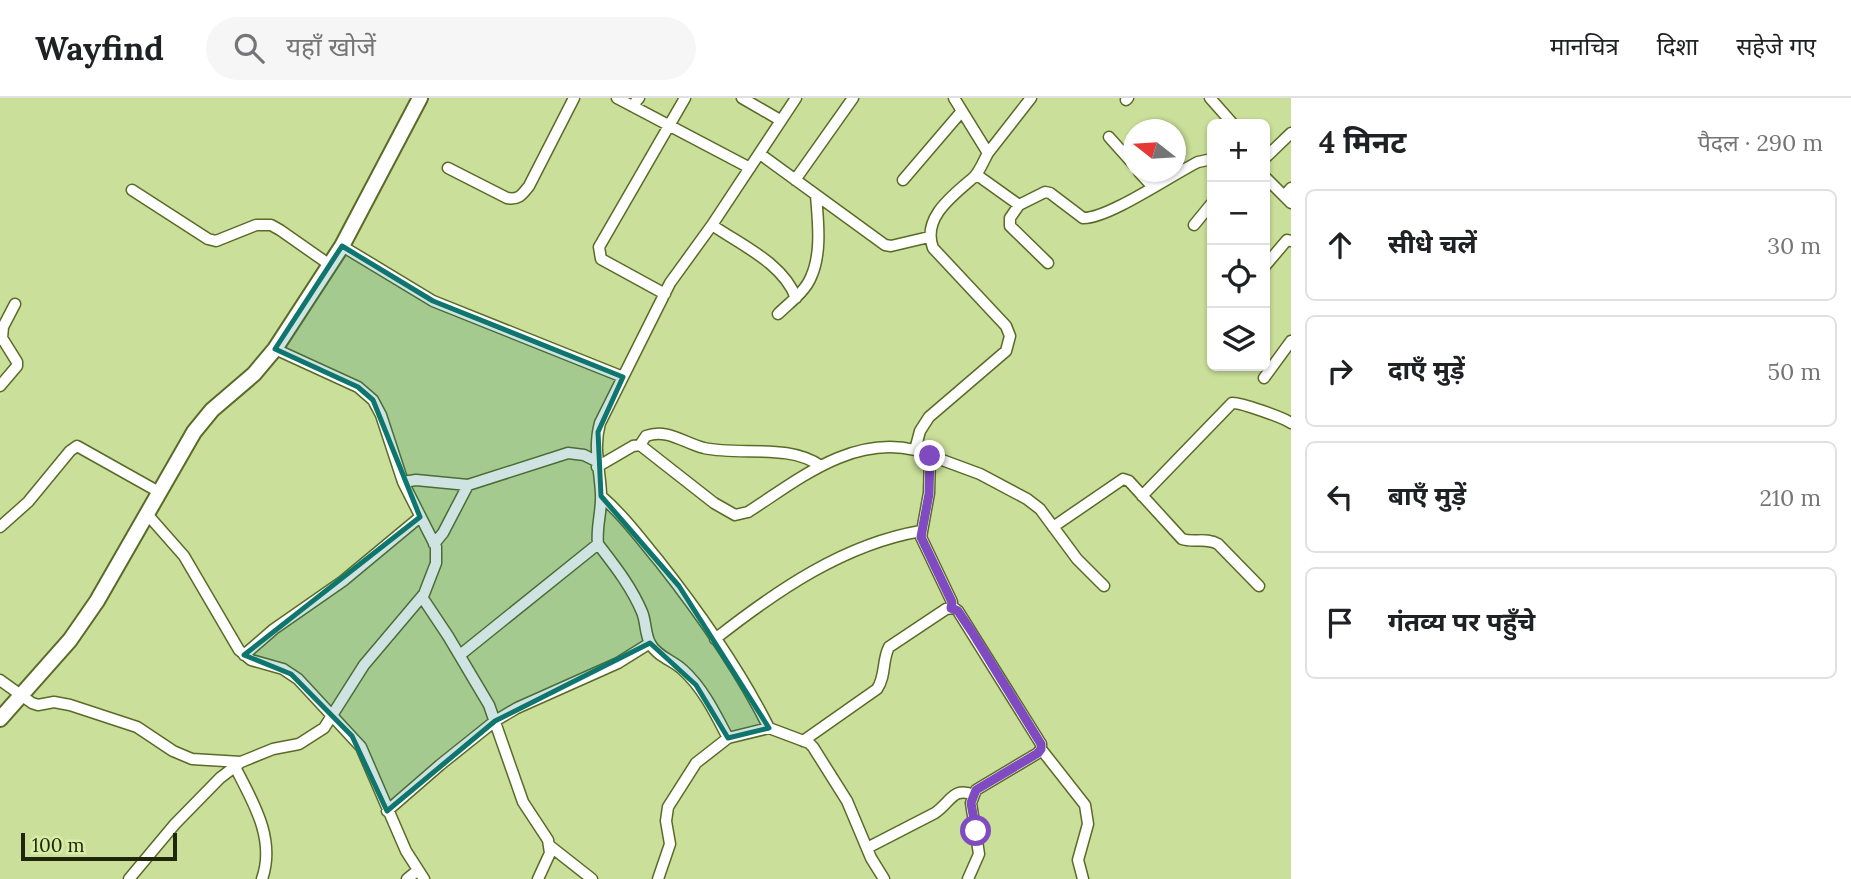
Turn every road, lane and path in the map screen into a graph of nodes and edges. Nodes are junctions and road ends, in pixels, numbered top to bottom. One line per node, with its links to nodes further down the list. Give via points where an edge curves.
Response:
1 (420, 98): 40 (main road)
2 (574, 98): 23 (street, via 521,196 507,198)
3 (617, 98): 11 (street)
4 (685, 98): 15 (street)
5 (742, 98): 14 (street)
6 (796, 98): 14 (street)
7 (853, 98): 26 (street)
8 (954, 98): 12 (street)
9 (1031, 98): 18 (street)
10 (1210, 98): 13 (street)
11 (635, 102): 15 (street)
12 (962, 111): 18 (street); 27 (street)
13 (1229, 119)
14 (780, 120): 21 (street)
15 (668, 126): 24 (street); 44 (street, via 599,247 601,259)
16 (1291, 133): 20 (street)
17 (1109, 137): 19 (street)
18 (988, 153): 25 (street)
19 (1123, 153)
20 (1270, 153)
21 (760, 154): 24 (street); 26 (street)
22 (1207, 160): 30 (street)
23 (448, 168)
24 (750, 168): 36 (street)
25 (976, 175): 34 (street); 38 (street, via 949,197)
26 (795, 180): 32 (street)
27 (903, 180)
28 (1270, 181): 33 (street)
29 (1148, 182): 30 (street)
30 (1152, 186): 34 (street, via 1088,218 1045,192)
31 (132, 190): 43 (street, via 208,239 216,241 256,225 271,225)
32 (816, 195): 38 (street, via 886,245); 45 (street, via 816,262)
33 (1289, 196)
34 (1019, 205): 42 (street, via 1010,226)
35 (1207, 208): 37 (street)
36 (712, 225): 44 (street); 45 (street, via 779,270)
37 (1194, 225)
38 (929, 237): 55 (street, via 933,247 1006,326 1010,337 1006,351 929,418)
39 (1291, 241): 41 (street)
40 (342, 246): 43 (main road); 50 (street, via 433,301)
41 (1270, 259)
42 (1048, 263)
43 (330, 265): 49 (main road)
44 (665, 294): 50 (street)
45 (796, 298): 47 (street)
46 (15, 304): 52 (street, via 2,338 17,366)
47 (778, 314)
48 (1291, 341): 51 (street)
49 (275, 349): 59 (street, via 358,387 373,400); 61 (main road, via 194,432)
50 (623, 377): 57 (street, via 600,423)
51 (1264, 378)
52 (0, 386)
53 (1291, 424): 63 (street, via 1232,403)
54 (640, 445): 57 (street); 58 (street, via 646,436 659,433 705,448 796,455); 58 (street, via 735,515 748,512)
55 (915, 450): 56 (street); 58 (street, via 875,446)
56 (930, 456): 67 (street, via 980,474 1027,499); 68 (street, via 929,494)
57 (597, 464): 60 (street, via 584,455 568,453); 62 (street)
58 (821, 466)
59 (403, 482): 60 (street); 65 (street)
60 (468, 485): 69 (street)
61 (159, 492): 64 (main road); 66 (street, via 77,446 28,502)
62 (601, 496): 70 (street); 75 (street, via 629,523)
63 (1142, 496): 67 (street, via 1123,479); 72 (street, via 1182,538 1218,544)
64 (147, 514): 77 (street, via 184,556); 80 (main road, via 97,601)
65 (420, 517): 69 (street); 77 (street)
66 (2, 521)
67 (1053, 527): 71 (street)
68 (921, 531): 74 (street); 75 (street, via 869,544 819,569 785,587)
69 (434, 544): 73 (street, via 436,563)
70 (598, 544): 76 (street, via 637,601); 78 (street)
71 (1104, 586)
72 (1259, 586)
73 (422, 597): 78 (street); 81 (street, via 364,665)
74 (951, 608): 86 (street, via 889,647 877,689); 87 (street, via 958,611 986,654 1039,738)
75 (715, 639): 84 (street)
76 (650, 643): 83 (street); 85 (street, via 696,685)
77 (244, 655): 81 (street, via 291,674)
78 (460, 655): 83 (street)
79 (0, 680): 80 (street)
80 (22, 695): 82 (main road); 88 (street, via 38,705 70,705 137,727 192,759)
81 (332, 716): 88 (street, via 324,728 299,744); 90 (street, via 361,747)
82 (0, 719)
83 (495, 721): 90 (street); 91 (street, via 523,802)
84 (769, 727): 85 (street); 86 (street)
85 (728, 738): 101 (street, via 696,764 668,807 670,844)
86 (803, 741): 92 (street, via 813,747 848,801)
87 (1041, 749): 89 (street); 103 (street, via 1085,805 1088,824 1078,860)
88 (238, 765): 95 (street, via 174,824); 96 (street, via 265,837)
89 (974, 795): 92 (street, via 955,793 935,813); 102 (street, via 971,803 979,854)
90 (387, 811): 93 (street)
91 (550, 846): 99 (street); 100 (street)
92 (867, 848): 94 (street)
93 (418, 870): 97 (street); 98 (street)
94 (881, 878)
95 (129, 879)
96 (262, 879)
97 (407, 879)
98 (424, 879)
99 (538, 879)
100 (592, 879)
101 (658, 879)
102 (968, 879)
103 (1083, 879)

